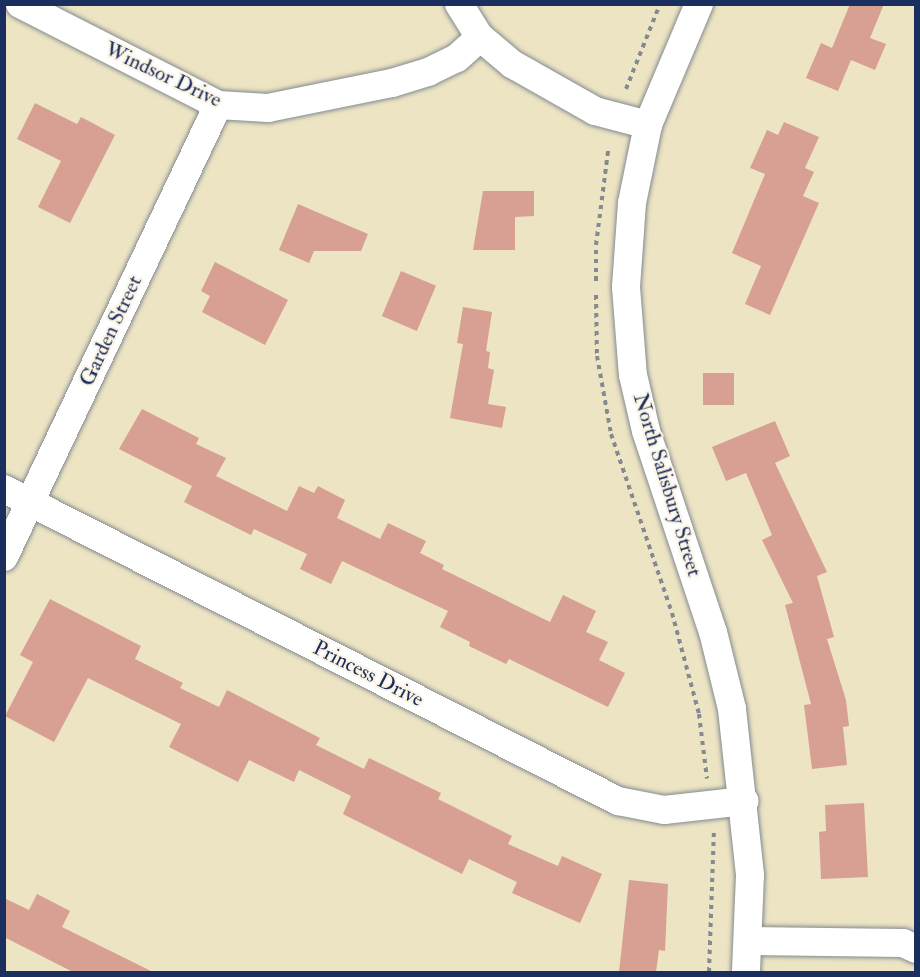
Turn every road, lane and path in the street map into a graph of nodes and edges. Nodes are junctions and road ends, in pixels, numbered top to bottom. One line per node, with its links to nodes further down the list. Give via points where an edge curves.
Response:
1 (20, 4): 7 (street, Windsor Drive)
2 (459, 4): 5 (street)
3 (660, 4): 6 (path)
4 (699, 4): 8 (street, North Salisbury Street)
5 (480, 37): 7 (street, Windsor Drive, via 457,58 392,83 268,108); 8 (street, via 512,64 553,90 595,111)
6 (626, 89)
7 (218, 105): 11 (street, Garden Street)
8 (648, 125): 13 (street, North Salisbury Street, via 632,203 627,277 633,375 646,432 713,632 732,709)
9 (608, 151): 14 (path, via 596,245 597,356 610,434 672,613 696,703)
10 (4, 489): 11 (street, Princess Drive)
11 (31, 502): 12 (street, Garden Street); 14 (street, Princess Drive, via 618,801 664,810)
12 (4, 557)
13 (744, 801): 14 (street, Princess Drive); 15 (street, North Salisbury Street, via 750,875)
14 (711, 807): 17 (path, via 716,844)
15 (749, 941): 16 (street, via 903,944); 18 (street, North Salisbury Street)
16 (915, 949)
17 (709, 972)
18 (746, 972)

